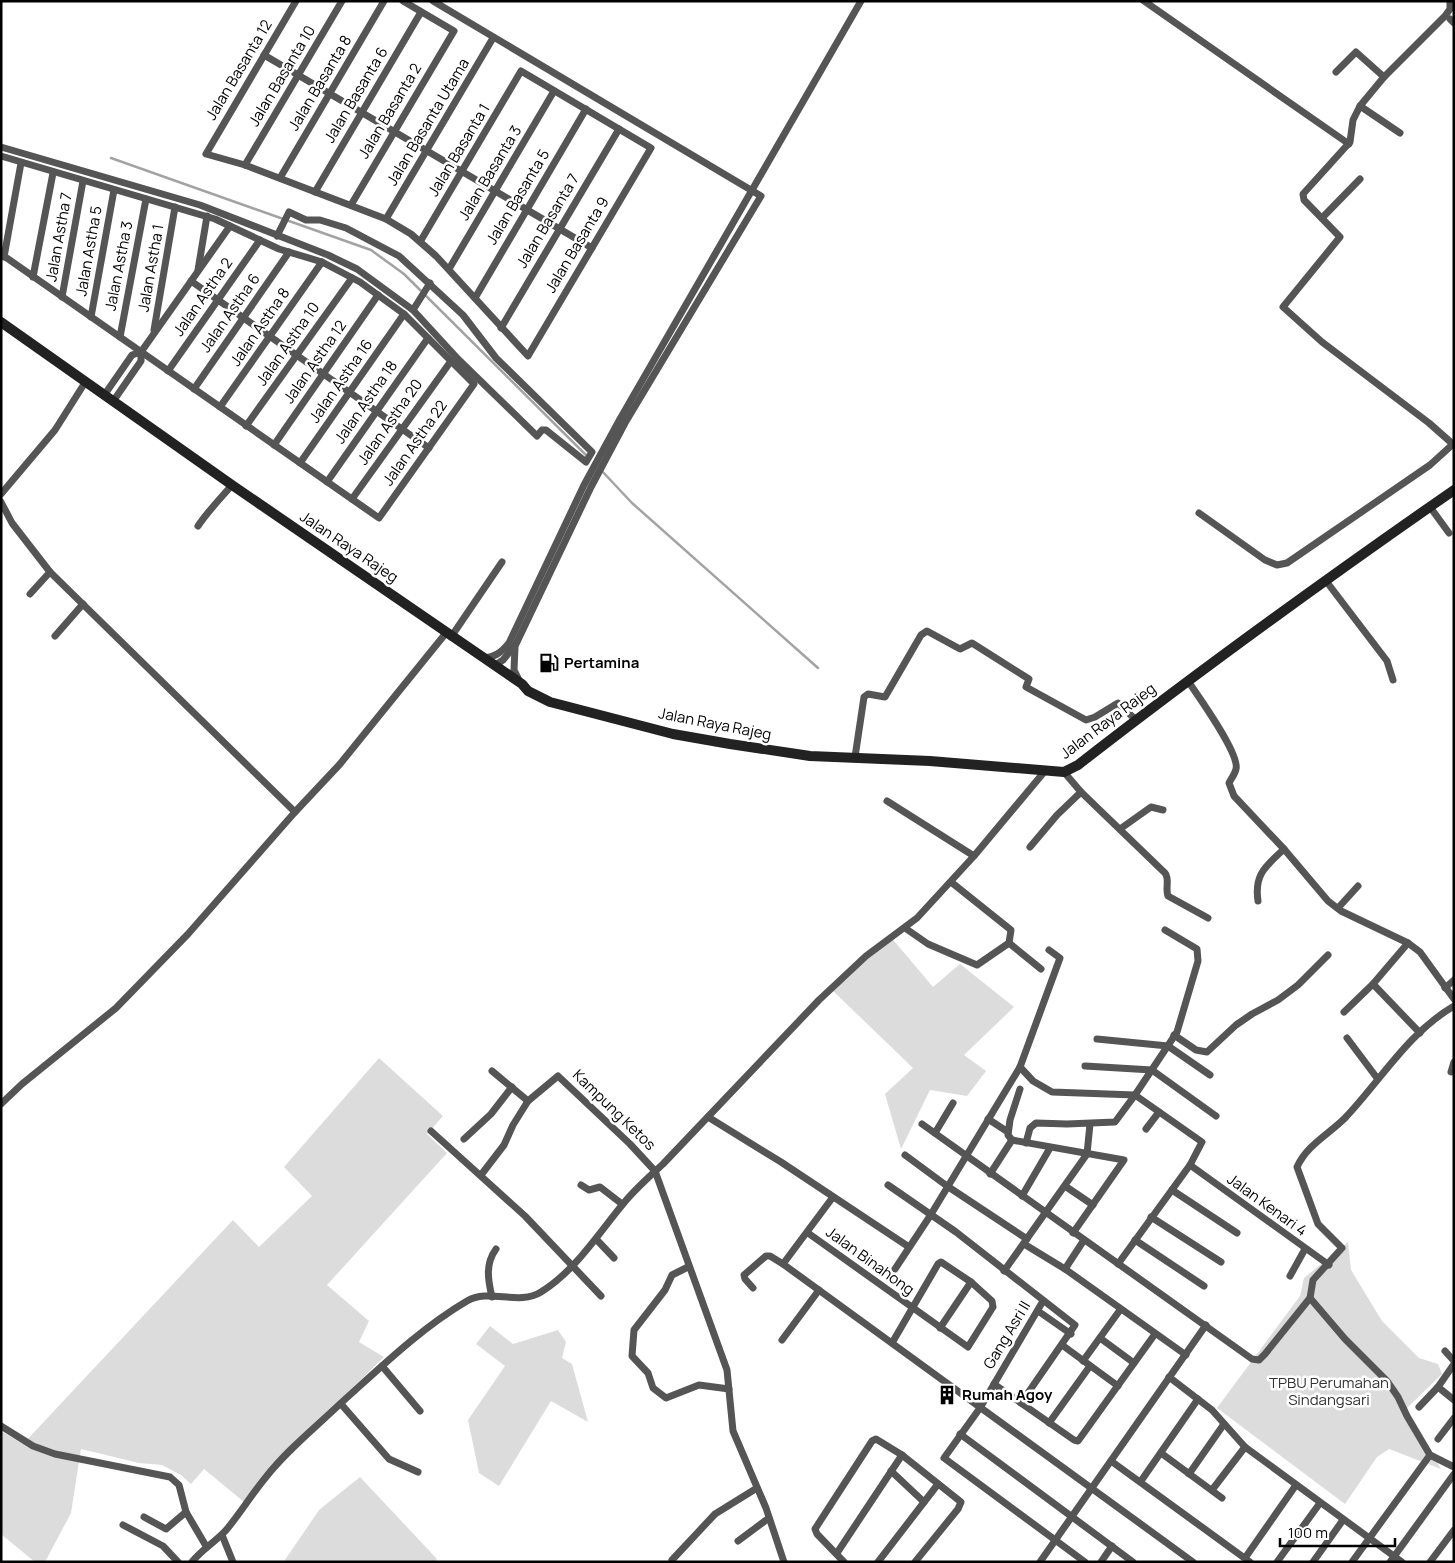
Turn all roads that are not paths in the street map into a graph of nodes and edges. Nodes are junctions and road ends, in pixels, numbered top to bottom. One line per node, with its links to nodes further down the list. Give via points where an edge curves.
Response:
1 (296, 1): 11 (street, Jalan Basanta 12)
2 (342, 1): 13 (street, Jalan Basanta 10)
3 (384, 1): 16 (street, Jalan Basanta 8)
4 (403, 1): 9 (street)
5 (433, 1): 10 (street)
6 (861, 1): 35 (street)
7 (1144, 1): 23 (street)
8 (1449, 1): 14 (street, via 1446,16)
9 (421, 12): 19 (street, Jalan Basanta 6); 21 (street, Jalan Basanta 2, via 454,31)
10 (493, 38): 25 (street, Jalan Basanta Utama); 35 (street)
11 (264, 55): 13 (street); 28 (street, Jalan Basanta 12, via 206,154)
12 (1336, 72): 14 (street, via 1356,52)
13 (299, 75): 16 (street); 28 (street, Jalan Basanta 10)
14 (1384, 77): 17 (street)
15 (554, 91): 18 (street); 29 (street, Jalan Basanta 1, via 522,71); 36 (street, Jalan Basanta 3)
16 (330, 93): 19 (street); 31 (street, Jalan Basanta 8)
17 (1360, 106): 22 (street); 23 (street, via 1353,120)
18 (586, 110): 20 (street); 41 (street, Jalan Basanta 5)
19 (362, 112): 21 (street); 37 (street, Jalan Basanta 6)
20 (619, 129): 46 (street, Jalan Basanta 7); 50 (street, Jalan Basanta 9, via 651,148)
21 (394, 132): 25 (street); 39 (street, Jalan Basanta 2)
22 (1400, 133)
23 (1349, 144): 43 (street, via 1303,194 1304,200)
24 (1, 147): 47 (street, via 200,205)
25 (427, 151): 29 (street); 44 (street, Jalan Basanta Utama)
26 (1, 156): 27 (street)
27 (22, 163): 30 (street); 52 (street)
28 (246, 165): 31 (street)
29 (462, 172): 36 (street); 49 (street, Jalan Basanta 1)
30 (52, 173): 33 (street); 56 (street)
31 (280, 178): 37 (street)
32 (1360, 179): 43 (street)
33 (83, 181): 34 (street); 61 (street, Jalan Astha 7)
34 (114, 190): 38 (street); 66 (street, Jalan Astha 5)
35 (751, 190): 109 (street, via 761,196 625,423); 110 (street, via 584,485 509,643 493,657)
36 (495, 191): 41 (street); 54 (street, Jalan Basanta 3)
37 (315, 192): 39 (street)
38 (146, 199): 40 (street); 72 (street, Jalan Astha 3)
39 (351, 206): 44 (street)
40 (175, 207): 42 (street); 70 (street, Jalan Astha 1)
41 (527, 210): 46 (street); 62 (street, Jalan Basanta 5)
42 (207, 216): 45 (street); 55 (street)
43 (1322, 218): 88 (street, via 1340,238 1283,307 1322,342)
44 (386, 219): 49 (street)
45 (230, 226): 48 (street); 55 (street)
46 (560, 229): 50 (street); 69 (street, Jalan Basanta 7)
47 (276, 236): 59 (street, via 289,212 306,220 320,220 346,228 399,256); 64 (street, via 357,269)
48 (260, 240): 51 (street); 63 (street, Jalan Astha 2)
49 (420, 242): 54 (street)
50 (592, 248): 69 (street, Jalan Basanta 9, via 528,356)
51 (290, 252): 53 (street); 67 (street, Jalan Astha 6)
52 (3, 256): 56 (street)
53 (322, 262): 57 (street); 71 (street, Jalan Astha 8)
54 (448, 270): 62 (street)
55 (197, 272): 58 (street)
56 (33, 277): 61 (street)
57 (352, 278): 60 (street); 75 (street, Jalan Astha 10)
58 (190, 281): 63 (street); 70 (street)
59 (429, 286): 64 (street); 64 (street, via 463,315 508,371 589,457 586,462 546,430 542,430 539,436 534,434)
60 (378, 296): 65 (street); 78 (street, Jalan Astha 12)
61 (62, 297): 66 (street)
62 (474, 298): 69 (street)
63 (218, 300): 67 (street); 77 (street, Jalan Astha 2)
64 (413, 310)
65 (404, 314): 73 (street); 81 (street, Jalan Astha 16)
66 (90, 317): 72 (street)
67 (243, 318): 71 (street); 80 (street, Jalan Astha 6)
68 (1, 322): 79 (main road, Jalan Raya Rajeg)
69 (501, 328)
70 (153, 334): 74 (street)
71 (270, 336): 75 (street); 84 (street, Jalan Astha 8)
72 (120, 337): 74 (street)
73 (428, 338): 76 (street); 85 (street, Jalan Astha 18)
74 (141, 352): 77 (street); 82 (street, via 132,355); 83 (street, via 141,361)
75 (296, 355): 78 (street); 86 (street, Jalan Astha 10)
76 (450, 361): 87 (street, Jalan Astha 20); 90 (street, Jalan Astha 22, via 474,384)
77 (168, 371): 80 (street)
78 (323, 374): 81 (street); 89 (street, Jalan Astha 12)
79 (86, 381): 82 (main road, Jalan Raya Rajeg); 95 (street, via 55,430)
80 (194, 389): 84 (street)
81 (350, 392): 85 (street); 91 (street, Jalan Astha 16)
82 (104, 394): 83 (main road, Jalan Raya Rajeg)
83 (114, 400): 93 (main road, Jalan Raya Rajeg)
84 (220, 407): 86 (street)
85 (376, 411): 87 (street); 92 (street, Jalan Astha 18)
86 (246, 426): 89 (street)
87 (402, 429): 90 (street); 96 (street, Jalan Astha 20)
88 (1453, 444): 99 (street, via 1430,465 1287,563 1277,565 1265,560)
89 (274, 445): 91 (street)
90 (428, 448): 96 (street, Jalan Astha 22, via 379,518)
91 (300, 463): 92 (street)
92 (326, 482): 96 (street)
93 (232, 485): 100 (street, via 208,510); 107 (main road, Jalan Raya Rajeg)
94 (1454, 490): 98 (main road, Jalan Raya Rajeg)
95 (1, 494)
96 (352, 499)
97 (1, 502): 103 (street, via 12,523)
98 (1430, 507): 101 (street); 104 (main road, Jalan Raya Rajeg)
99 (1200, 513)
100 (198, 526)
101 (1449, 533)
102 (502, 562): 107 (street)
103 (50, 572): 105 (street); 106 (street)
104 (1326, 580): 112 (street, via 1387,662); 113 (main road, Jalan Raya Rajeg)
105 (30, 594)
106 (83, 604): 108 (street); 122 (street)
107 (449, 635): 110 (main road, Jalan Raya Rajeg); 122 (street)
108 (55, 636)
109 (516, 644): 111 (street); 114 (street, via 514,670)
110 (482, 658): 111 (main road, Jalan Raya Rajeg)
111 (494, 666): 114 (main road, Jalan Raya Rajeg)
112 (1393, 680)
113 (1188, 681): 115 (main road, Jalan Raya Rajeg); 125 (street, via 1214,719 1236,761 1237,769 1229,783 1234,796)
114 (522, 684): 116 (main road, Jalan Raya Rajeg, via 528,691 550,702 673,734 810,756)
115 (1136, 720): 116 (street, via 1118,703 1095,717 1082,718 1026,687 1029,679 972,643 960,649 927,631 921,634 884,697 868,694 864,697); 118 (main road, Jalan Raya Rajeg, via 1078,765)
116 (854, 757): 117 (main road, Jalan Raya Rajeg)
117 (1045, 771): 118 (main road, Jalan Raya Rajeg); 126 (street)
118 (1064, 772): 119 (street)
119 (1081, 792): 123 (street); 124 (street)
120 (887, 801): 126 (street)
121 (1163, 810): 123 (street, via 1151,807)
122 (295, 812): 163 (street, via 136,989)
123 (1120, 829): 131 (street, via 1166,873 1168,896)
124 (1030, 847)
125 (1284, 849): 129 (street, via 1262,871 1256,887); 130 (street, via 1328,901)
126 (974, 856): 127 (street)
127 (951, 882): 132 (street); 134 (street, via 1010,930)
128 (1358, 886): 130 (street)
129 (1258, 901)
130 (1338, 908): 135 (street)
131 (1208, 918)
132 (905, 928): 134 (street, via 928,944 976,965); 166 (street, via 866,956 819,1000)
133 (1165, 930): 146 (street, via 1197,949 1199,955)
134 (1009, 943): 138 (street)
135 (1408, 943): 140 (street); 141 (street, via 1428,962)
136 (1049, 950): 152 (street, via 1060,958)
137 (1328, 955): 146 (street, via 1298,985 1236,1025 1207,1052 1196,1050)
138 (1041, 969)
139 (1454, 980): 141 (street)
140 (1373, 984): 144 (street); 145 (street)
141 (1445, 988): 142 (street)
142 (1454, 998)
143 (1454, 1006): 145 (street)
144 (1344, 1012)
145 (1420, 1033): 157 (street)
146 (1174, 1036): 149 (street)
147 (1347, 1038): 157 (street)
148 (1096, 1039): 149 (street)
149 (1168, 1046): 153 (street); 156 (street)
150 (1454, 1062): 155 (street)
151 (1085, 1066): 153 (street)
152 (1020, 1067): 160 (street, via 1033,1081 1052,1092); 167 (street)
153 (1152, 1070): 160 (street); 165 (street)
154 (492, 1072): 158 (street)
155 (1451, 1072)
156 (1210, 1075)
157 (1377, 1078): 212 (street, via 1297,1167 1318,1224 1342,1248)
158 (512, 1087): 161 (street); 174 (street, via 491,1114)
159 (1020, 1089): 172 (street)
160 (1135, 1096): 164 (street); 169 (street, via 1115,1122)
161 (528, 1101): 182 (street, Kampung Ketos, via 560,1076); 184 (street, Kampung Ketos, via 504,1145)
162 (953, 1103): 173 (street)
163 (1, 1104)
164 (1159, 1112): 170 (street); 181 (street, via 1202,1142)
165 (1216, 1116)
166 (708, 1117): 182 (street); 191 (street)
167 (988, 1119): 172 (street); 180 (street)
168 (922, 1124): 173 (street)
169 (1090, 1124): 176 (street, via 1036,1123 1030,1128); 178 (street)
170 (1146, 1129)
171 (431, 1131): 184 (street)
172 (1008, 1132): 175 (street)
173 (935, 1134): 180 (street)
174 (464, 1139)
175 (1012, 1140): 176 (street); 183 (street)
176 (1026, 1143): 177 (street)
177 (1050, 1148): 178 (street); 190 (street)
178 (1086, 1154): 188 (street); 193 (street, via 1124,1160)
179 (905, 1155): 187 (street)
180 (966, 1156): 183 (street); 187 (street)
181 (1190, 1165): 189 (street); 206 (street, Jalan Kenari 4)
182 (655, 1171): 192 (street); 213 (street)
183 (990, 1174): 190 (street)
184 (481, 1175): 211 (street)
185 (581, 1185): 192 (street, via 590,1190 600,1187)
186 (888, 1185): 195 (street)
187 (947, 1186): 195 (street); 203 (street)
188 (1065, 1186): 193 (street); 194 (street)
189 (1172, 1190): 196 (street); 198 (street)
190 (1022, 1196): 194 (street)
191 (833, 1197): 199 (street); 204 (street)
192 (622, 1204): 200 (street)
193 (1093, 1205): 197 (street)
194 (1046, 1214): 197 (street); 203 (street)
195 (930, 1216): 204 (street); 216 (street, via 956,1232)
196 (1152, 1217): 202 (street); 208 (street)
197 (1073, 1233): 201 (street)
198 (1237, 1233)
199 (810, 1234): 209 (street); 226 (street, Jalan Binahong)
200 (596, 1239): 207 (street); 211 (street)
201 (1084, 1240): 210 (street); 215 (street)
202 (1135, 1240): 210 (street); 219 (street)
203 (1026, 1242): 215 (street); 216 (street)
204 (909, 1247): 214 (street)
205 (496, 1249): 223 (street, via 489,1260 487,1275)
206 (1305, 1250): 212 (street, Jalan Kenari 4); 217 (street)
207 (614, 1258)
208 (1221, 1262)
209 (783, 1264): 220 (street, via 766,1256 744,1275); 221 (street)
210 (1118, 1264): 229 (street)
211 (571, 1265): 222 (street); 223 (street, via 540,1293)
212 (1329, 1265): 224 (street, via 1313,1280)
213 (688, 1267): 248 (street, via 727,1370); 248 (street, via 672,1275 665,1290 634,1330 632,1356 648,1373 653,1388 666,1398 699,1385)
214 (895, 1269)
215 (1065, 1269): 227 (street)
216 (1004, 1271): 225 (street)
217 (1290, 1276)
218 (971, 1282): 226 (street, via 943,1262 938,1264); 230 (street); 230 (street, Jalan Binahong, via 994,1304 970,1346 965,1346)
219 (1204, 1286)
220 (753, 1288)
221 (819, 1290): 234 (street); 235 (street)
222 (602, 1296)
223 (492, 1297): 242 (street, via 466,1302)
224 (1310, 1298): 229 (street, via 1259,1360 1252,1359); 265 (street, via 1344,1339 1387,1381)
225 (1043, 1301): 228 (street, Gang Asri II); 231 (street, via 1075,1324)
226 (913, 1309): 230 (street, Jalan Binahong); 235 (street)
227 (1120, 1310): 232 (street); 233 (street)
228 (1038, 1311): 231 (street); 245 (street, Gang Asri II)
229 (1206, 1325): 238 (street)
230 (940, 1328)
231 (1071, 1334): 236 (street)
232 (1155, 1334): 238 (street); 240 (street)
233 (1100, 1338): 239 (street); 240 (street)
234 (782, 1340)
235 (892, 1343): 253 (street)
236 (1062, 1345): 239 (street); 251 (street)
237 (1444, 1351): 241 (street)
238 (1186, 1355): 244 (street)
239 (1083, 1361): 243 (street)
240 (1134, 1362): 246 (street)
241 (1454, 1362): 247 (street)
242 (382, 1366): 252 (street); 255 (street)
243 (1090, 1366): 246 (street); 257 (street)
244 (1169, 1377): 249 (street); 266 (street)
245 (994, 1384): 251 (street); 253 (street, Gang Asri II)
246 (1118, 1386): 257 (street, via 1081,1439 1074,1440)
247 (1438, 1388): 250 (street); 254 (street)
248 (729, 1389): 275 (street, via 733,1431)
249 (1198, 1399): 258 (street); 263 (street)
250 (1454, 1400)
251 (1021, 1403): 257 (street)
252 (341, 1404): 269 (street, via 389,1459); 288 (street, via 266,1476)
253 (980, 1408): 260 (street, Gang Asri II); 276 (street)
254 (1419, 1408)
255 (420, 1411)
256 (1454, 1418): 261 (street)
257 (1049, 1423)
258 (1224, 1424): 262 (street); 270 (street)
259 (1, 1426): 281 (street, via 33,1446 55,1454 170,1477 179,1486)
260 (960, 1434): 283 (street); 290 (street, Gang Asri II, via 945,1455 945,1461)
261 (1438, 1439)
262 (1245, 1447): 274 (street); 277 (street)
263 (1161, 1453): 270 (street); 272 (street)
264 (902, 1455): 268 (street); 273 (street); 294 (street, via 874,1440 821,1519 814,1532)
265 (1430, 1455): 267 (street); 289 (street)
266 (1111, 1461): 272 (street); 276 (street)
267 (1454, 1467)
268 (891, 1471): 279 (street); 294 (street)
269 (418, 1472)
270 (1189, 1474): 277 (street)
271 (1454, 1474): 295 (street)
272 (1141, 1481): 297 (street)
273 (938, 1484): 279 (street); 304 (street, via 962,1504)
274 (1296, 1485): 280 (street); 297 (street)
275 (757, 1488): 284 (street); 296 (street, via 715,1514)
276 (1092, 1490): 283 (street); 309 (street)
277 (1212, 1490): 278 (street)
278 (1222, 1498)
279 (924, 1502): 303 (street)
280 (1320, 1503): 285 (street); 310 (street)
281 (186, 1512): 282 (street, via 166,1530); 292 (street)
282 (144, 1517)
283 (1072, 1517): 290 (street); 293 (street)
284 (769, 1518): 291 (street); 301 (street)
285 (1343, 1520): 289 (street); 311 (street)
286 (124, 1525): 298 (street, via 163,1546)
287 (1454, 1530): 314 (street)
288 (222, 1535): 292 (street); 300 (street)
289 (1369, 1538): 295 (street); 312 (street)
290 (1055, 1540): 305 (street); 306 (street)
291 (738, 1541)
292 (206, 1546): 299 (street)
293 (1112, 1546): 307 (street); 308 (street)
294 (837, 1553): 302 (street)
295 (1392, 1559): 313 (street)
296 (672, 1560)
297 (1248, 1561)
298 (178, 1562)
299 (192, 1562)
300 (233, 1562)
301 (784, 1562)
302 (844, 1562)
303 (878, 1562)
304 (915, 1562)
305 (1040, 1562)
306 (1085, 1562)
307 (1101, 1562)
308 (1133, 1562)
309 (1193, 1562)
310 (1277, 1562)
311 (1314, 1562)
312 (1352, 1562)
313 (1402, 1562)
314 (1430, 1562)

